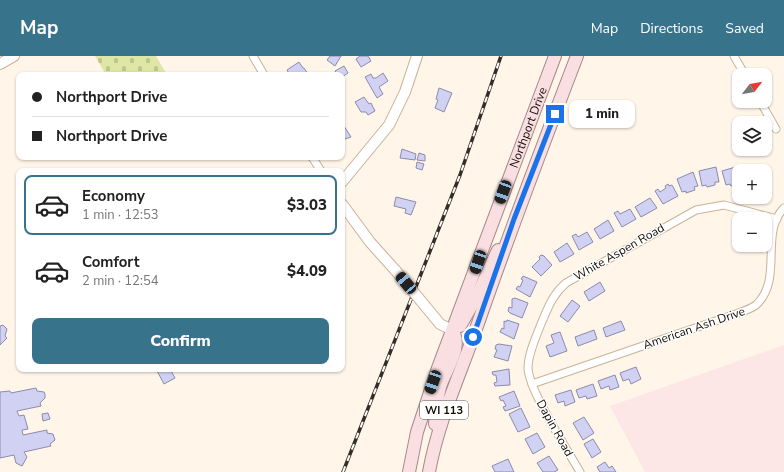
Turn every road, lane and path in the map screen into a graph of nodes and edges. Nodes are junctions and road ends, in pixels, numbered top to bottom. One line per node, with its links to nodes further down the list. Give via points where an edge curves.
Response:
1 (14, 56): 7 (street)
2 (253, 56): 9 (street)
3 (416, 56): 12 (street, via 405,92 389,125)
4 (555, 56): 17 (main road, Northport Drive / WI 113)
5 (577, 56): 15 (main road, Northport Drive / WI 113)
6 (734, 56): 8 (street)
7 (0, 64)
8 (741, 68)
9 (262, 72)
10 (764, 108): 11 (street)
11 (776, 129)
12 (345, 178)
13 (345, 208): 17 (street, bridge, via 370,242 440,324)
14 (784, 208): 16 (street, American Ash Drive)
15 (514, 219): 17 (main road, via 470,309 458,328); 19 (main road, Northport Drive / WI 113, via 468,351 453,384)
16 (777, 219): 18 (street, American Ash Drive, via 769,287 755,305 733,315); 18 (street, White Aspen Road, via 724,205 696,210 566,283 552,297 534,342 528,367)
17 (452, 330): 19 (main road, via 456,346 437,402); 20 (main road, Northport Drive / WI 113, via 417,432)
18 (532, 384): 22 (street, Dapin Road)
19 (434, 447): 21 (main road, Northport Drive / WI 113)
20 (409, 472)
21 (429, 472)
22 (580, 472)

